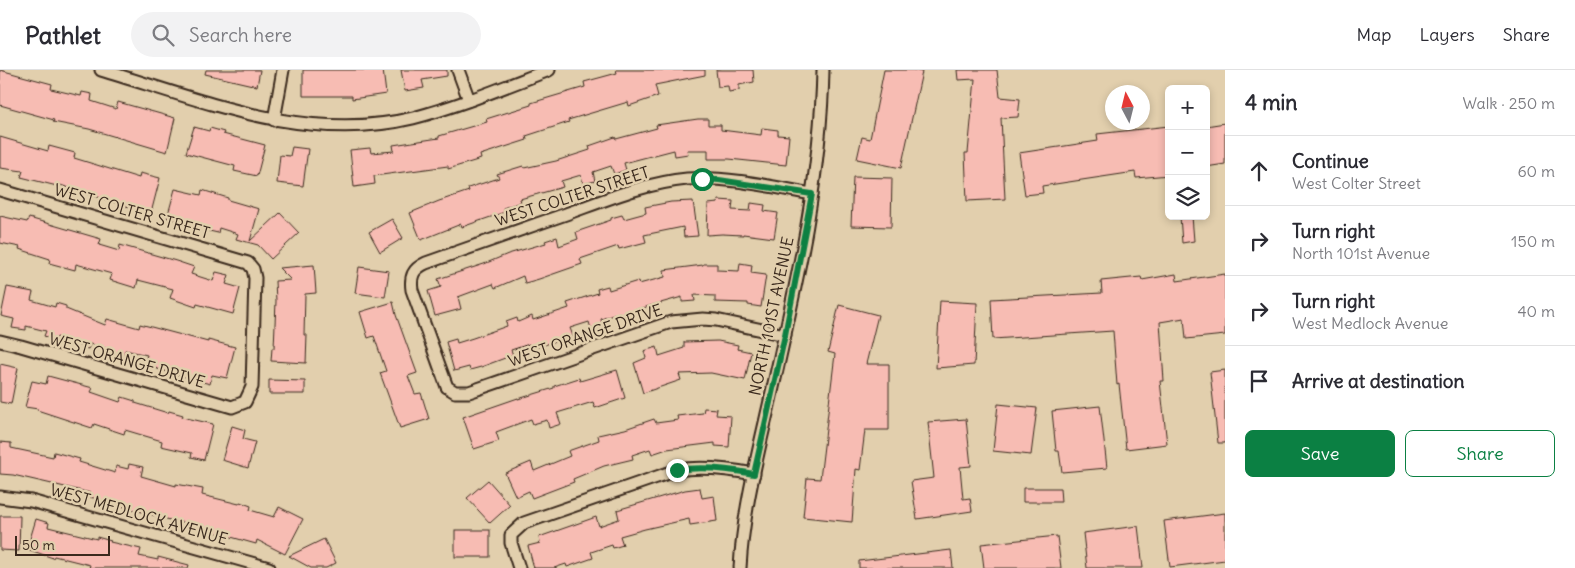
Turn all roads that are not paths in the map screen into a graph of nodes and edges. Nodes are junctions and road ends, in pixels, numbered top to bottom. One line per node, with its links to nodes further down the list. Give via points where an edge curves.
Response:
1 (102, 70): 7 (street)
2 (283, 70): 7 (street)
3 (458, 70): 6 (street)
4 (549, 70): 6 (street)
5 (823, 70): 9 (street, NORTH 101ST AVENUE)
6 (469, 100): 7 (street, via 411,118 356,126)
7 (274, 120)
8 (0, 190): 13 (street, WEST COLTER STREET, via 248,263 255,278 252,387)
9 (812, 194): 10 (street, NORTH 101ST AVENUE); 12 (street, WEST COLTER STREET, via 702,179 651,185 418,267 411,276 412,290 447,387)
10 (785, 335): 12 (street, WEST ORANGE DRIVE, via 703,318 671,322 469,392); 14 (street, NORTH 101ST AVENUE)
11 (0, 341): 13 (street, WEST ORANGE DRIVE, via 232,407)
12 (455, 392)
13 (245, 402)
14 (754, 474): 17 (street, via 703,468 677,470 524,523 511,535); 18 (street, NORTH 101ST AVENUE)
15 (0, 497): 16 (street, WEST MEDLOCK AVENUE, via 31,501)
16 (269, 568)
17 (519, 568)
18 (740, 568)

